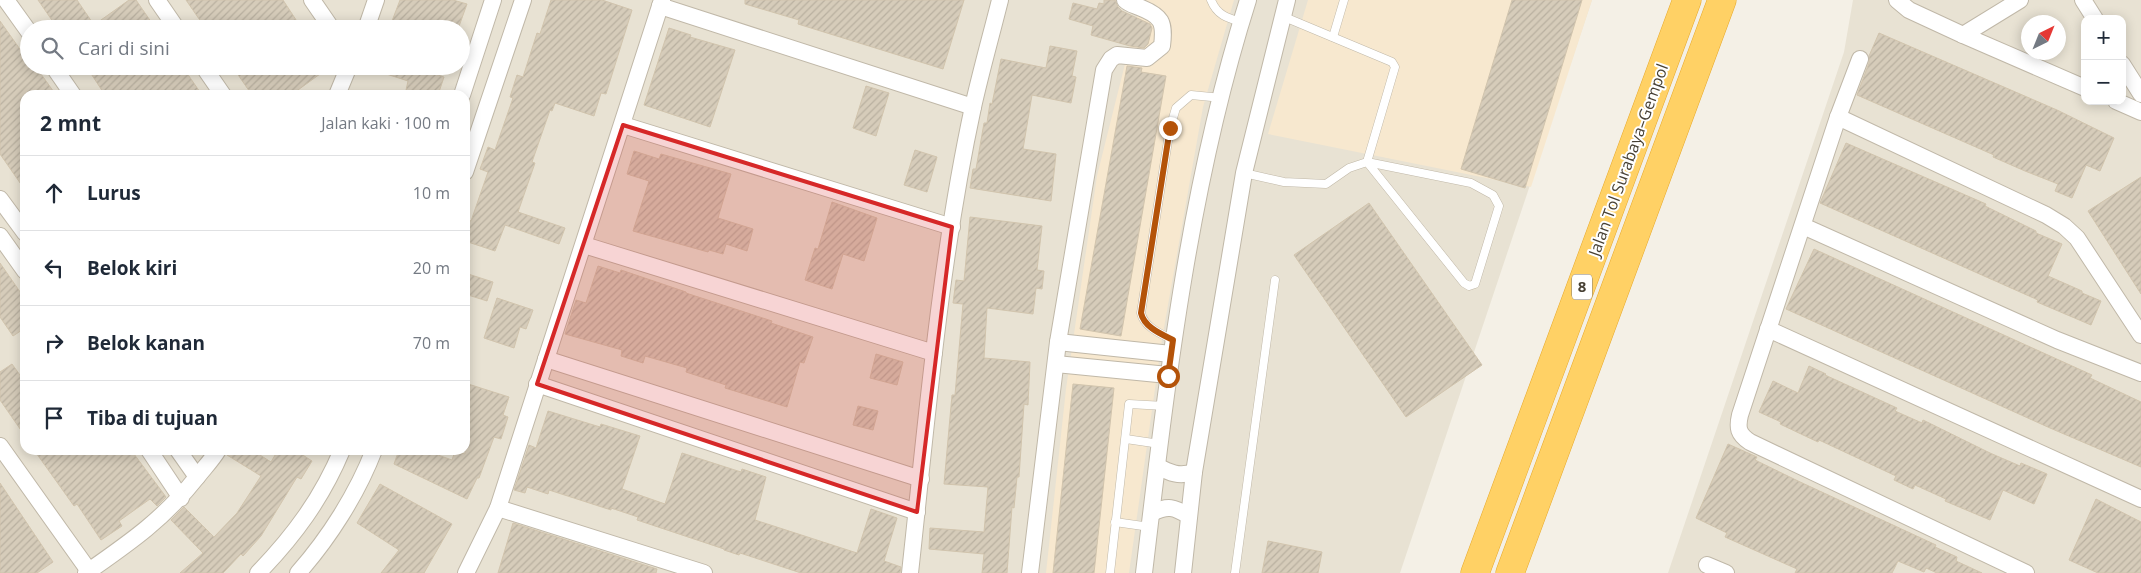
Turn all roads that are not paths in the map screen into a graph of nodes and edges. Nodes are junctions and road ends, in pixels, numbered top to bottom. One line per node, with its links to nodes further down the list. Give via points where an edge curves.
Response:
1 (6, 0): 21 (street)
2 (157, 0): 22 (street)
3 (312, 0): 23 (street)
4 (376, 0): 24 (street)
5 (493, 0): 29 (street)
6 (523, 0): 47 (street)
7 (1000, 0): 43 (street)
8 (1125, 0): 60 (street, via 1159,18 1164,29 1162,46 1147,58 1117,55 1104,70)
9 (1211, 0): 25 (lane, via 1214,9 1224,17)
10 (1248, 0): 25 (street)
11 (1287, 0): 20 (street)
12 (1344, 0): 27 (lane)
13 (1687, 0): 100 (highway, Jalan Tol Surabaya–Gempol / 8)
14 (1722, 0): 101 (highway, Jalan Tol Surabaya–Gempol / 8)
15 (1897, 0): 26 (street, via 1909,10)
16 (2020, 0): 26 (street)
17 (2083, 0): 19 (street)
18 (661, 3): 43 (street); 46 (street)
19 (2092, 15)
20 (1282, 16): 27 (lane); 49 (street)
21 (20, 20)
22 (171, 20)
23 (326, 20)
24 (369, 20)
25 (1241, 22): 41 (street)
26 (1963, 35): 35 (street)
27 (1333, 37): 48 (lane, via 1388,59 1395,66)
28 (1860, 59): 45 (street)
29 (470, 70)
30 (2126, 70): 40 (street)
31 (59, 75): 36 (street)
32 (209, 75): 37 (street)
33 (345, 75): 38 (street)
34 (469, 75): 39 (street)
35 (2081, 86)
36 (70, 90)
37 (220, 90)
38 (338, 90)
39 (464, 90)
40 (2141, 94)
41 (1222, 98): 61 (street, via 1202,178); 61 (lane, via 1190,95 1176,108 1170,128 1141,313 1142,319)
42 (2125, 105): 44 (street)
43 (973, 108): 53 (street)
44 (2141, 112)
45 (1838, 118): 52 (street); 59 (street, via 2064,226 2090,255)
46 (623, 125): 53 (street); 55 (street)
47 (470, 157)
48 (1367, 162): 48 (lane, via 1464,283 1469,286 1475,284 1499,206 1493,195 1471,182); 49 (lane, via 1349,168 1326,184 1284,182)
49 (1244, 173): 78 (street)
50 (0, 199): 51 (street)
51 (20, 226)
52 (1803, 226): 58 (street); 65 (street, via 2057,340)
53 (952, 227): 62 (street)
54 (0, 236): 56 (street)
55 (584, 245): 62 (street); 63 (street)
56 (20, 264)
57 (1275, 280): 99 (lane)
58 (1768, 329): 82 (street); 103 (street, via 1737,426 1742,437)
59 (2141, 335)
60 (1058, 342): 61 (street); 64 (street)
61 (1172, 347): 66 (street)
62 (934, 352): 80 (street)
63 (546, 359): 67 (street); 80 (street)
64 (1056, 364): 66 (street); 95 (street)
65 (2141, 373)
66 (1168, 376): 68 (street)
67 (538, 384): 83 (street); 84 (street)
68 (1164, 406): 69 (lane, via 1129,404); 70 (street)
69 (1126, 439): 70 (lane); 87 (lane)
70 (1160, 444): 77 (street)
71 (0, 446): 89 (street)
72 (152, 455): 81 (street)
73 (182, 455): 79 (street)
74 (214, 455): 79 (street)
75 (340, 455): 90 (street, via 325,489)
76 (371, 455): 91 (street, via 344,509)
77 (1157, 466): 78 (street, via 1171,474); 86 (street)
78 (1194, 472): 85 (street)
79 (197, 477): 81 (street)
80 (921, 479): 84 (street)
81 (181, 498): 89 (street, via 120,551)
82 (2141, 499)
83 (498, 508): 92 (street); 93 (street)
84 (917, 512): 94 (street)
85 (1189, 516): 86 (street, via 1177,509 1164,507); 98 (street)
86 (1151, 520): 87 (lane); 97 (street)
87 (1116, 522): 96 (lane)
88 (1707, 565): 102 (street)
89 (87, 572)
90 (258, 573)
91 (298, 573)
92 (466, 573)
93 (704, 573)
94 (910, 573)
95 (1030, 573)
96 (1110, 573)
97 (1144, 573)
98 (1183, 573)
99 (1235, 573)
100 (1475, 573)
101 (1510, 573)
102 (1726, 573)
103 (2026, 573)

